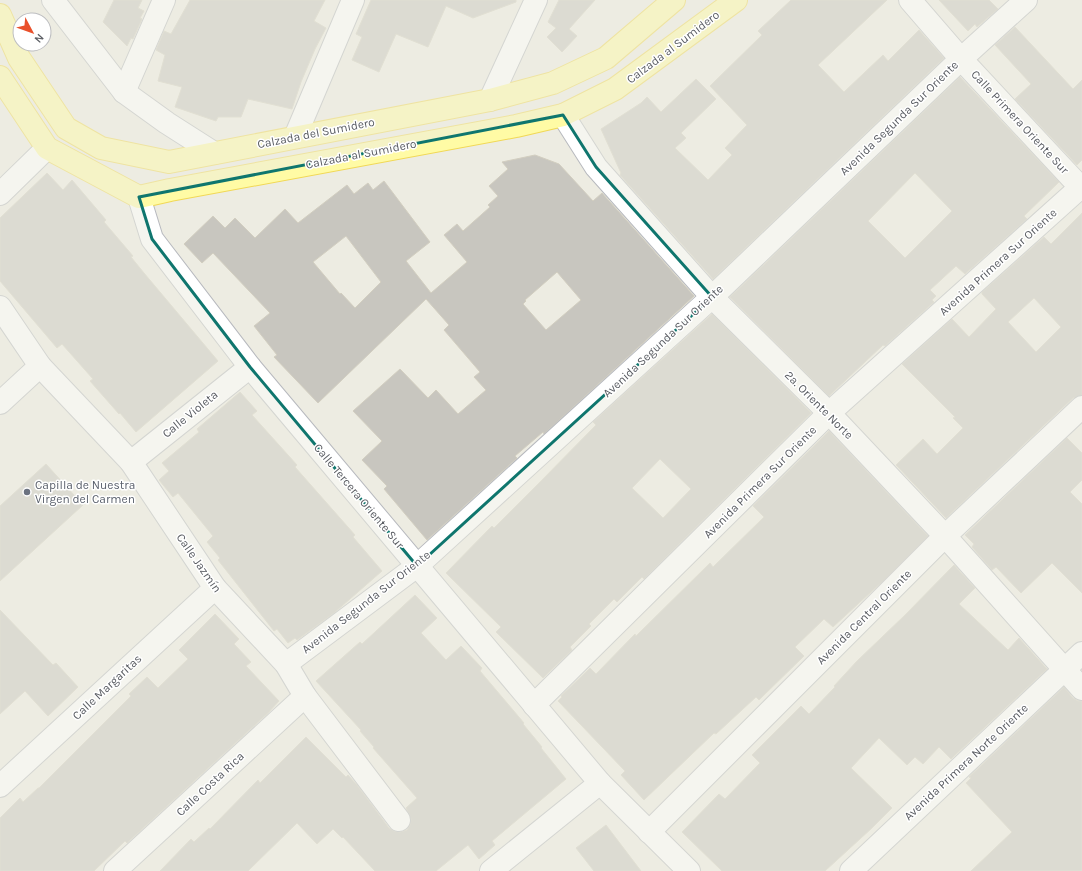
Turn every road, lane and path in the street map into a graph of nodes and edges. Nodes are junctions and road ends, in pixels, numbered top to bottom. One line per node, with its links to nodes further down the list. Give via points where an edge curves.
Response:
1 (53, 0): 12 (street)
2 (164, 0): 12 (street)
3 (353, 0): 15 (street)
4 (536, 0): 13 (street)
5 (674, 0): 13 (main road, Calzada del Sumidero, via 606,58 553,83)
6 (736, 0): 14 (main road, Calzada al Sumidero, via 615,90)
7 (910, 0): 10 (street, Calle Primera Oriente Sur)
8 (1026, 0): 10 (street, Avenida Segunda Sur Oriente)
9 (0, 14): 17 (main road, Calzada del Sumidero, via 19,58 66,128 101,148 169,162)
10 (961, 59): 18 (street, Calle Primera Oriente Sur); 21 (street, Avenida Segunda Sur Oriente)
11 (0, 78): 16 (main road)
12 (124, 92): 17 (street)
13 (490, 100): 15 (main road, Calzada del Sumidero)
14 (563, 115): 20 (main road, Calzada al Sumidero); 21 (street, 2a. Oriente Norte, via 596,167)
15 (296, 137): 17 (main road, Calzada del Sumidero)
16 (47, 148): 19 (street); 20 (main road)
17 (214, 153)
18 (1082, 188): 27 (street, Avenida Primera Sur Oriente)
19 (0, 194)
20 (139, 197): 24 (street, Calle Tercera Oriente Sur, via 152,239)
21 (712, 297): 27 (street, 2a. Oriente Norte); 30 (street, Avenida Segunda Sur Oriente)
22 (0, 307): 23 (street, Calle Jazmín)
23 (40, 366): 25 (street); 28 (street, Calle Jazmín)
24 (250, 367): 28 (street, Calle Violeta); 30 (street, Calle Tercera Oriente Sur)
25 (0, 403)
26 (1082, 407): 29 (street, Avenida Central Oriente)
27 (829, 413): 29 (street, 2a. Oriente Norte); 37 (street, Avenida Primera Sur Oriente)
28 (131, 462): 31 (street, Calle Jazmín)
29 (945, 536): 34 (street, 2a. Oriente Norte); 41 (street, Avenida Central Oriente)
30 (417, 566): 33 (street, Avenida Segunda Sur Oriente); 37 (street, Calle Tercera Oriente Sur)
31 (215, 588): 33 (street, Calle Jazmín); 39 (street, Calle Margaritas)
32 (1082, 653): 34 (street, Avenida Primera Norte Oriente)
33 (286, 664): 36 (street, Calle Jazmín)
34 (1064, 670): 35 (street, 2a. Oriente Norte); 45 (street, Avenida Primera Norte Oriente)
35 (1082, 689)
36 (305, 696): 40 (street, Calle Jazmín); 42 (street, Calle Costa Rica)
37 (534, 705): 38 (street, Calle Tercera Oriente Sur)
38 (600, 783): 41 (street, Calle Tercera Oriente Sur); 43 (street)
39 (0, 786)
40 (399, 820)
41 (649, 832): 44 (street, Calle Tercera Oriente Sur)
42 (115, 871)
43 (492, 871)
44 (689, 871)
45 (851, 871)

